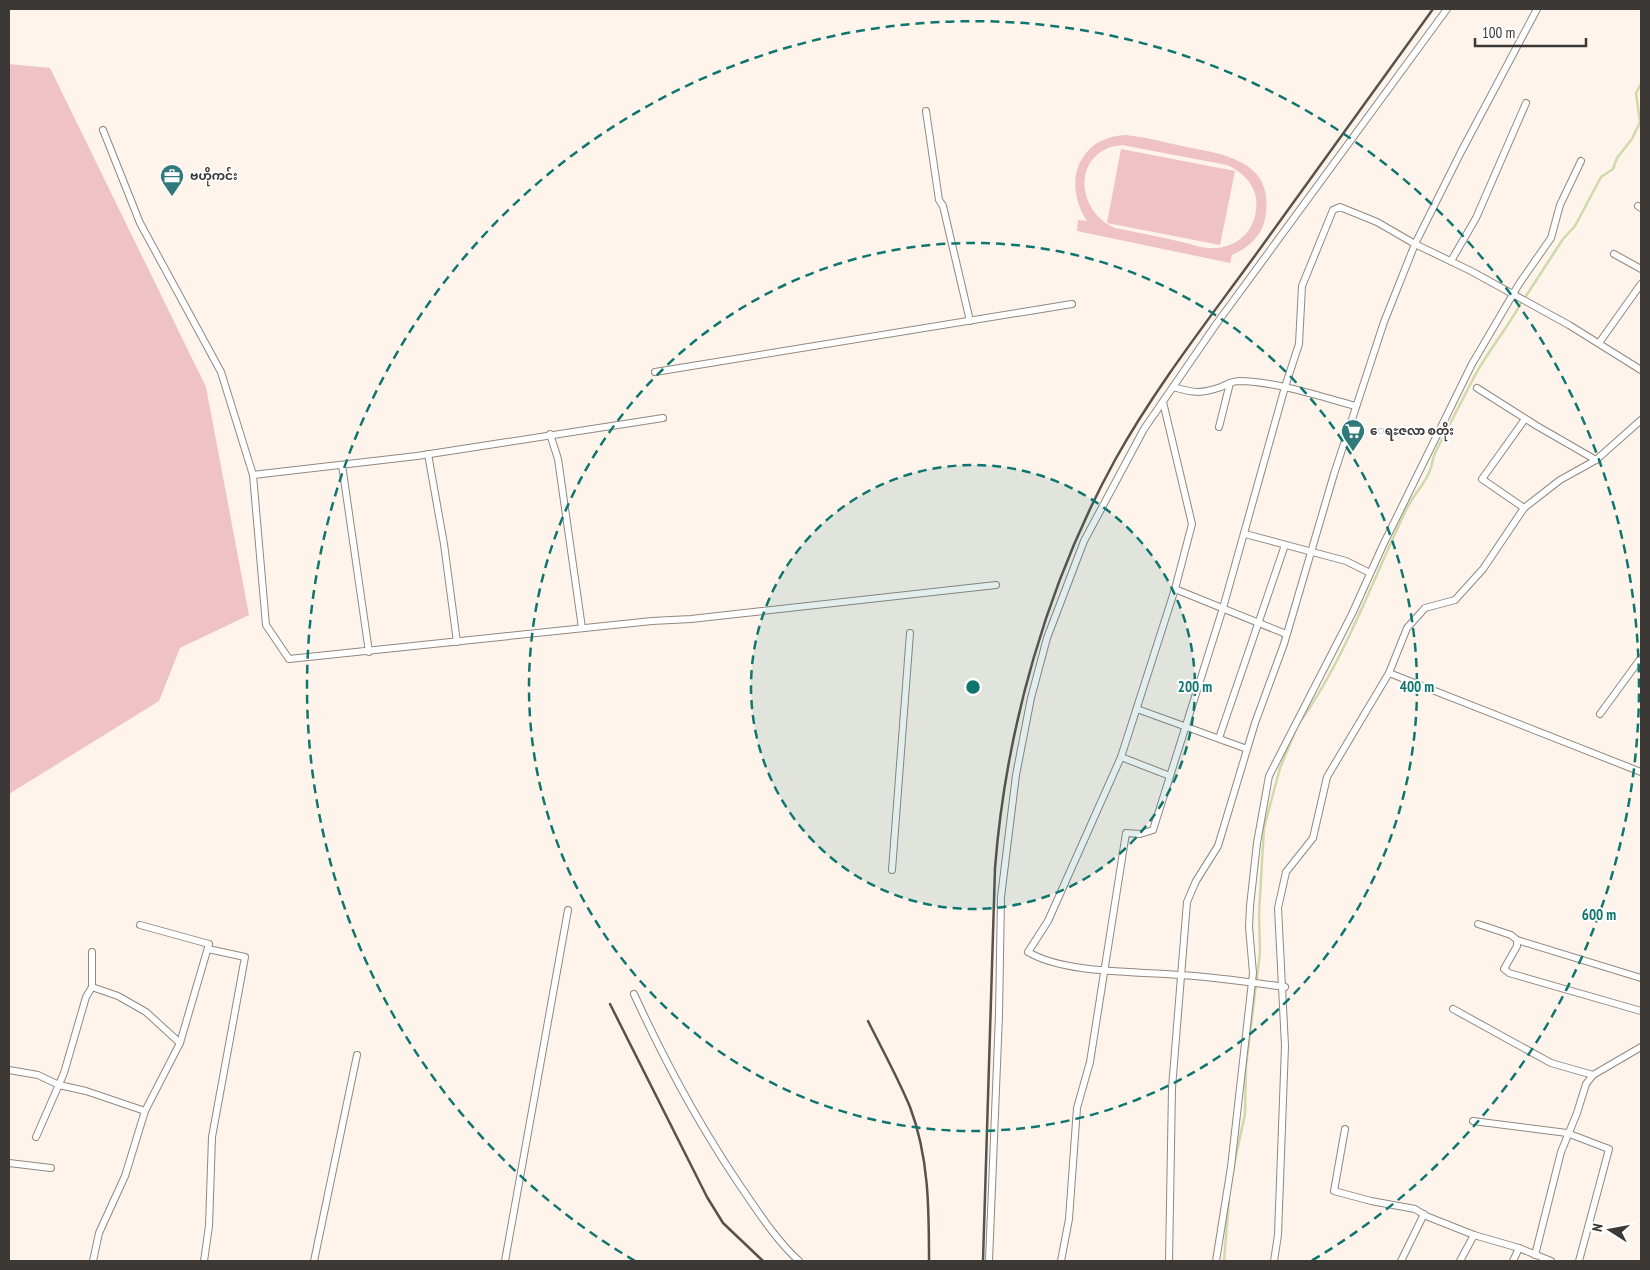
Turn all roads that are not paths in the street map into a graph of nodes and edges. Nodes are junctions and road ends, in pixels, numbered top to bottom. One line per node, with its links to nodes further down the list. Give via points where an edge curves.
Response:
1 (1446, 9): 19 (street)
2 (1537, 9): 7 (street, via 1460,152)
3 (1526, 103): 9 (street, via 1476,218)
4 (926, 111): 14 (street, via 939,200)
5 (103, 130): 32 (street, via 140,224 221,372)
6 (1581, 161): 12 (street, via 1560,205 1551,238)
7 (1416, 244): 9 (street); 20 (street, via 1377,222 1340,207 1333,210 1302,286 1299,344); 23 (street, via 1384,322)
8 (1614, 254): 10 (street)
9 (1451, 261): 12 (street)
10 (1641, 269)
11 (1641, 284): 15 (street)
12 (1514, 295): 15 (street); 37 (street, via 1472,364)
13 (1072, 304): 14 (street)
14 (970, 320): 17 (street)
15 (1599, 343): 16 (street)
16 (1641, 370)
17 (655, 372)
18 (1230, 383): 19 (street, via 1196,393); 20 (street, via 1251,382); 27 (street)
19 (1173, 387): 22 (street)
20 (1285, 387): 23 (street); 34 (street)
21 (1477, 388): 25 (street)
22 (1163, 402): 39 (street, via 1192,524); 95 (street, via 1144,429 1084,541 1047,638 1031,698 1016,775 1001,897)
23 (1356, 406): 36 (street)
24 (663, 418): 28 (street)
25 (1525, 419): 30 (street); 33 (street, via 1482,479)
26 (1641, 420): 30 (street)
27 (1219, 427)
28 (550, 434): 29 (street); 42 (street, via 558,459)
29 (428, 454): 31 (street); 45 (street)
30 (1596, 460): 33 (street, via 1560,480)
31 (342, 464): 32 (street); 46 (street)
32 (252, 475): 46 (street, via 266,625 290,659)
33 (1524, 508): 48 (street, via 1483,569 1455,600 1425,608 1407,628)
34 (1244, 534): 35 (street); 40 (street)
35 (1285, 545): 36 (street); 41 (street)
36 (1312, 553): 37 (street, via 1346,561); 44 (street)
37 (1370, 573): 67 (street, via 1269,776 1250,906)
38 (996, 584): 42 (street, via 691,619)
39 (1175, 589): 40 (street); 49 (street)
40 (1224, 608): 41 (street); 51 (street)
41 (1258, 621): 44 (street); 52 (street)
42 (582, 628): 45 (street)
43 (910, 633): 57 (street)
44 (1286, 634): 53 (street)
45 (457, 642): 46 (street)
46 (369, 651)
47 (1641, 658): 50 (street)
48 (1389, 673): 55 (street); 68 (street, via 1327,777 1313,838 1286,872 1278,908)
49 (1137, 709): 51 (street); 54 (street)
50 (1600, 714)
51 (1186, 726): 52 (street); 56 (street)
52 (1219, 738): 53 (street)
53 (1247, 749): 65 (street, via 1218,846 1186,902)
54 (1122, 757): 56 (street); 64 (street, via 1048,921 1028,952 1049,961)
55 (1641, 772)
56 (1170, 776): 64 (street, via 1153,830 1140,834 1126,833)
57 (892, 870)
58 (568, 910): 93 (street)
59 (140, 924): 62 (street, via 209,944)
60 (1478, 924): 61 (street)
61 (1518, 940): 66 (street); 72 (street, via 1504,969 1509,973)
62 (208, 948): 73 (street); 91 (street, via 245,957 212,1137)
63 (92, 952): 69 (street)
64 (1104, 971): 65 (street); 96 (street, via 1090,1062 1077,1108 1069,1220)
65 (1179, 974): 67 (street); 97 (street, via 1172,1088)
66 (1641, 978)
67 (1252, 982): 68 (street); 98 (street, via 1241,1091)
68 (1284, 986): 99 (street, via 1285,1056 1278,1235)
69 (92, 987): 73 (street, via 118,996 146,1012); 78 (street)
70 (634, 994): 94 (street, via 678,1086 709,1140 764,1221)
71 (1453, 1009): 77 (street, via 1551,1063)
72 (1641, 1011)
73 (180, 1044): 79 (street)
74 (1641, 1047): 77 (street)
75 (356, 1054): 92 (street)
76 (9, 1070): 78 (street, via 38,1075)
77 (1594, 1075): 82 (street, via 1586,1084)
78 (58, 1085): 79 (street); 83 (street)
79 (145, 1111): 90 (street, via 125,1176 99,1233)
80 (1473, 1121): 82 (street)
81 (1345, 1130): 86 (street, via 1334,1191 1371,1202 1415,1209)
82 (1567, 1133): 89 (street); 104 (street, via 1609,1149)
83 (36, 1137)
84 (9, 1163): 85 (street)
85 (51, 1168)
86 (1424, 1214): 87 (street); 100 (street)
87 (1474, 1235): 88 (street); 101 (street)
88 (1519, 1248): 89 (street); 102 (street)
89 (1535, 1255): 103 (street)
90 (93, 1261)
91 (204, 1261)
92 (314, 1261)
93 (505, 1261)
94 (799, 1261)
95 (989, 1261)
96 (1061, 1261)
97 (1169, 1261)
98 (1216, 1261)
99 (1274, 1261)
100 (1401, 1261)
101 (1460, 1261)
102 (1513, 1261)
103 (1551, 1261)
104 (1579, 1261)

